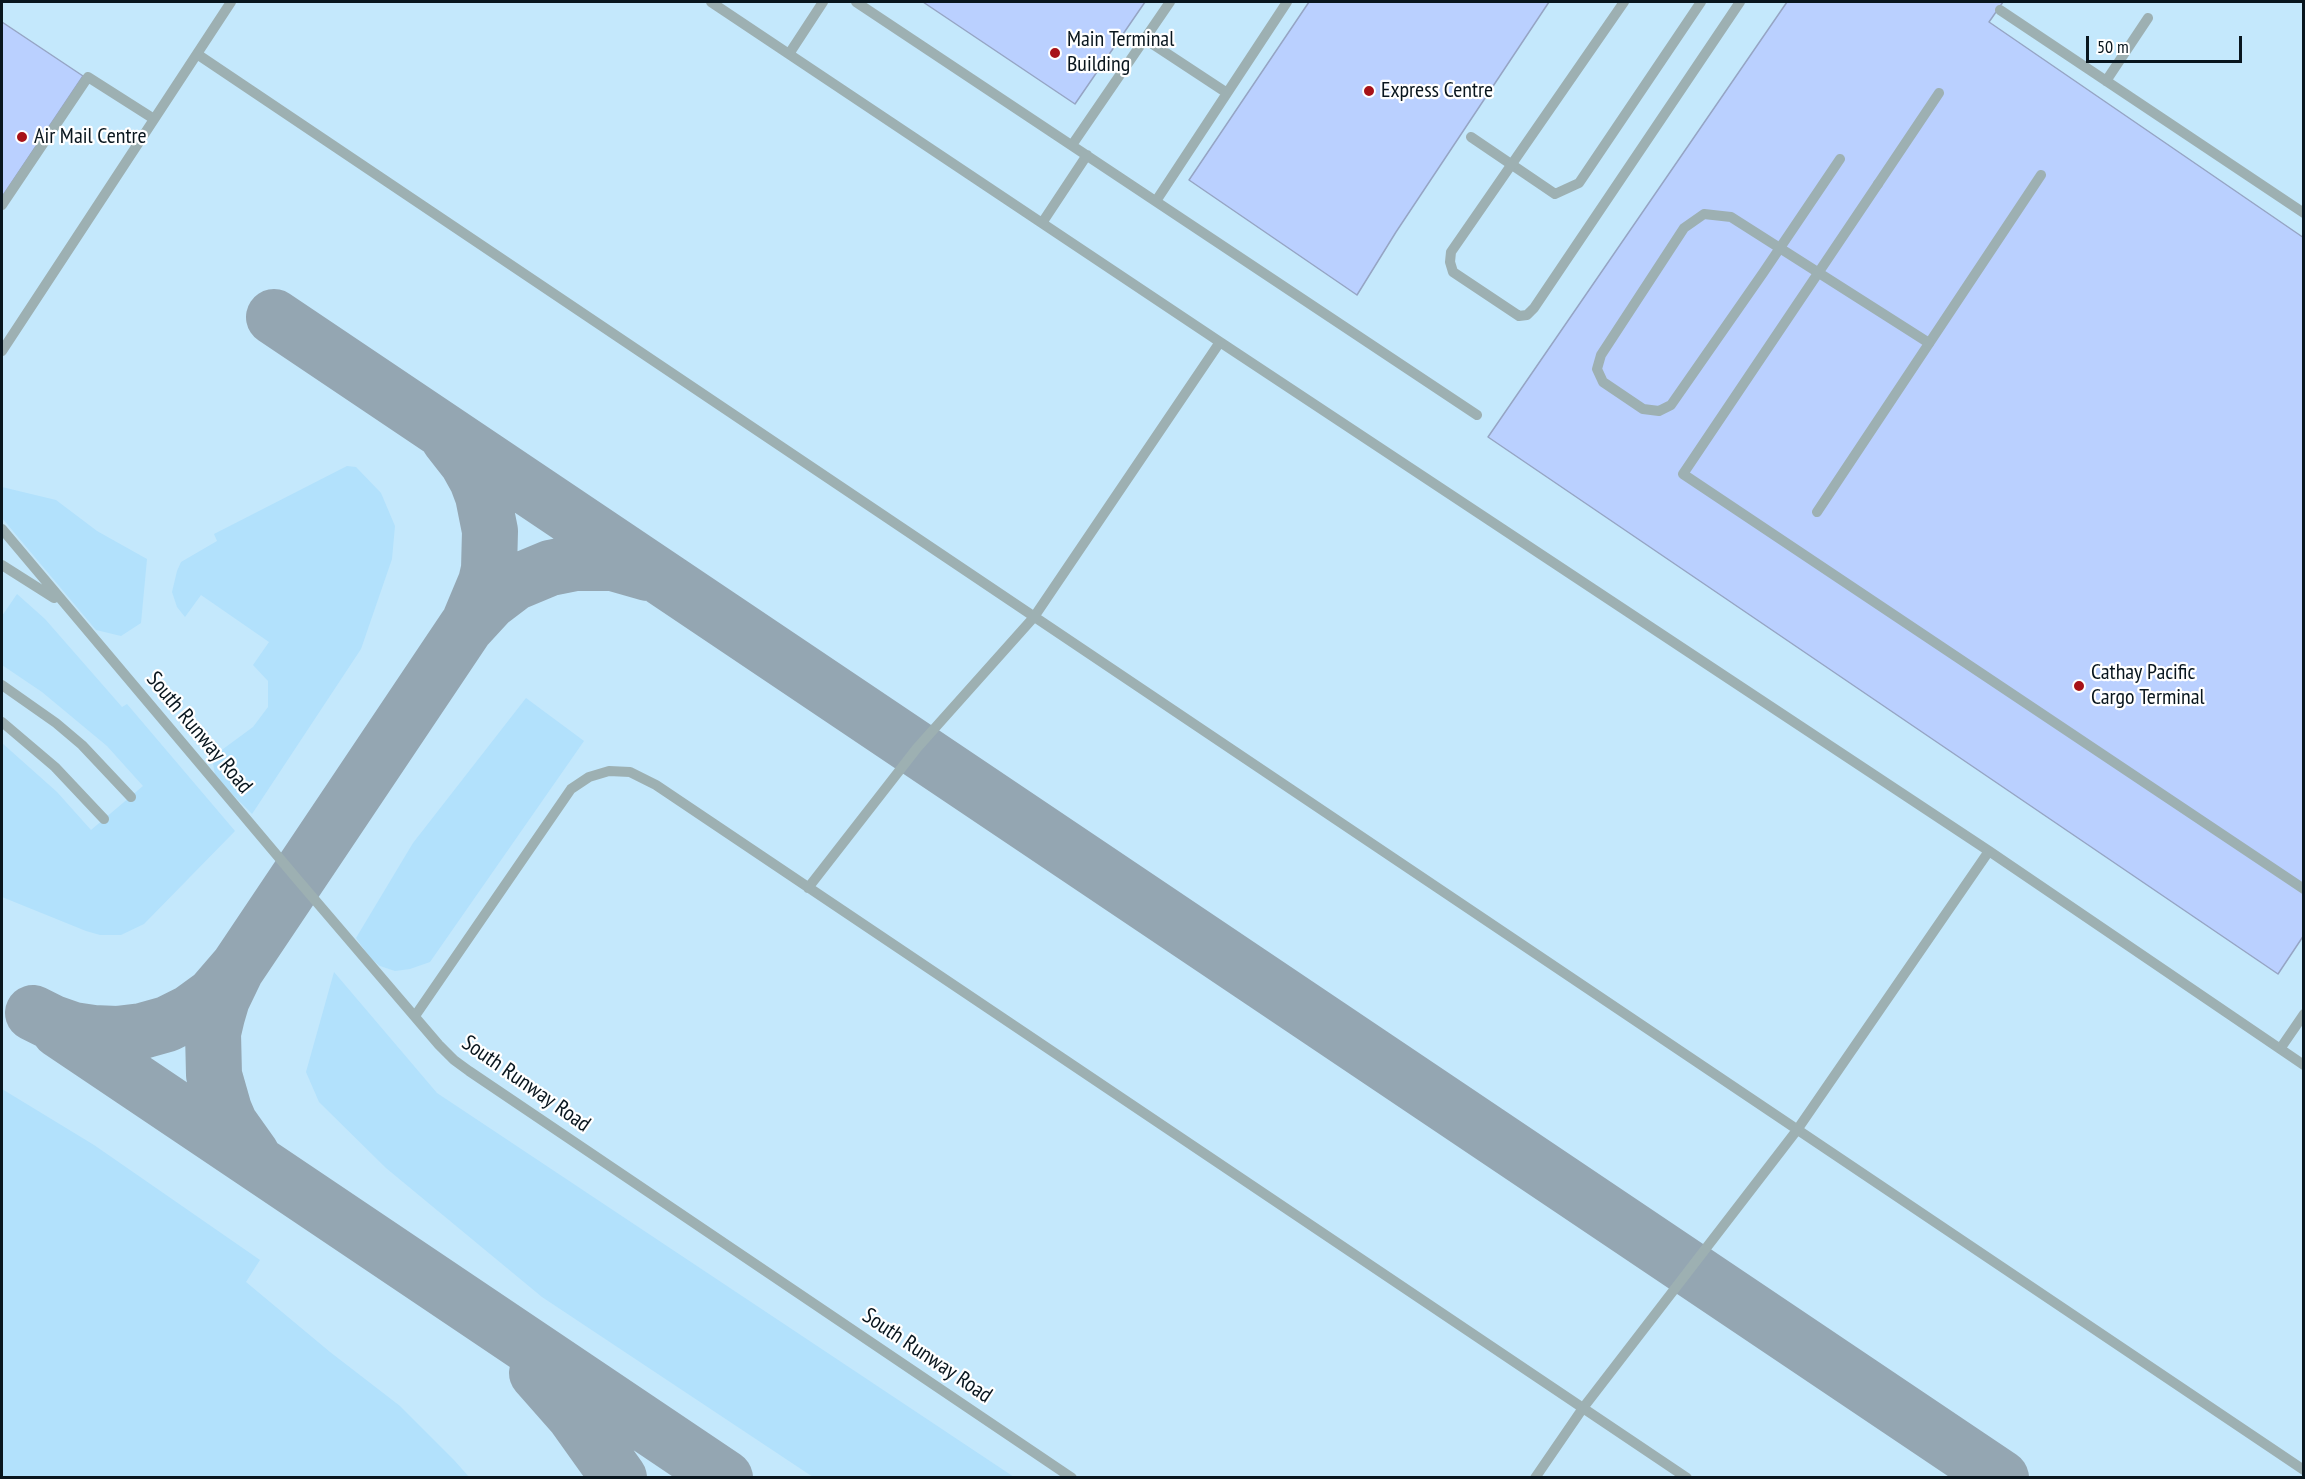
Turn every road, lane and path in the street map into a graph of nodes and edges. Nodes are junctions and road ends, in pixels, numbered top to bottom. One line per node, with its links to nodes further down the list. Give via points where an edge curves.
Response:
1 (231, 2): 13 (lane)
2 (711, 2): 14 (lane)
3 (823, 2): 14 (lane)
4 (856, 2): 20 (lane)
5 (1170, 2): 12 (lane)
6 (1287, 2): 16 (lane)
7 (1624, 2): 9 (lane, bridge, via 1451,252 1453,272 1519,316 1534,308)
8 (1701, 2): 19 (lane, via 1579,183 1555,194)
9 (1740, 2)
10 (2000, 10): 15 (lane)
11 (2148, 18): 15 (lane)
12 (1145, 39): 16 (lane); 20 (lane)
13 (197, 54): 18 (lane); 36 (lane)
14 (789, 54): 27 (lane)
15 (2106, 81): 26 (lane)
16 (1227, 93): 24 (lane)
17 (1939, 93): 43 (lane, bridge, via 1683,474)
18 (154, 119): 25 (lane, via 88,77); 30 (lane)
19 (1471, 136)
20 (1072, 146): 21 (lane)
21 (1087, 155): 24 (lane); 27 (lane)
22 (1840, 159): 29 (lane, bridge, via 1782,244 1775,254 1756,282 1671,405 1659,411 1643,409 1603,382 1597,369 1601,355 1684,228 1704,214 1731,217 1741,224 1770,242 1780,249)
23 (2041, 175): 29 (lane)
24 (1156, 201): 31 (lane)
25 (2, 205)
26 (2304, 213)
27 (1042, 223): 28 (lane)
28 (1220, 342): 36 (lane); 41 (lane)
29 (1929, 343): 32 (lane)
30 (2, 351)
31 (1477, 415)
32 (1817, 512)
33 (2, 529): 35 (lane, South Runway Road)
34 (2, 565): 35 (lane, South Runway Road)
35 (62, 603): 45 (lane, South Runway Road)
36 (1034, 617): 42 (lane, via 917,748); 48 (lane)
37 (2, 685): 39 (lane, via 82,745)
38 (2, 722): 40 (lane, via 55,767)
39 (131, 797)
40 (105, 819)
41 (1989, 851): 46 (lane); 48 (lane)
42 (808, 888): 45 (lane, via 656,785 630,772 609,771 589,777 571,789); 49 (lane)
43 (2304, 889)
44 (2304, 1014): 46 (lane)
45 (415, 1016): 51 (lane, South Runway Road, via 439,1045 469,1071)
46 (2280, 1049): 47 (lane)
47 (2304, 1065)
48 (1797, 1130): 49 (lane); 50 (lane)
49 (1583, 1408): 52 (lane); 53 (lane)
50 (2304, 1470)
51 (1072, 1478)
52 (1535, 1478)
53 (1687, 1478)

